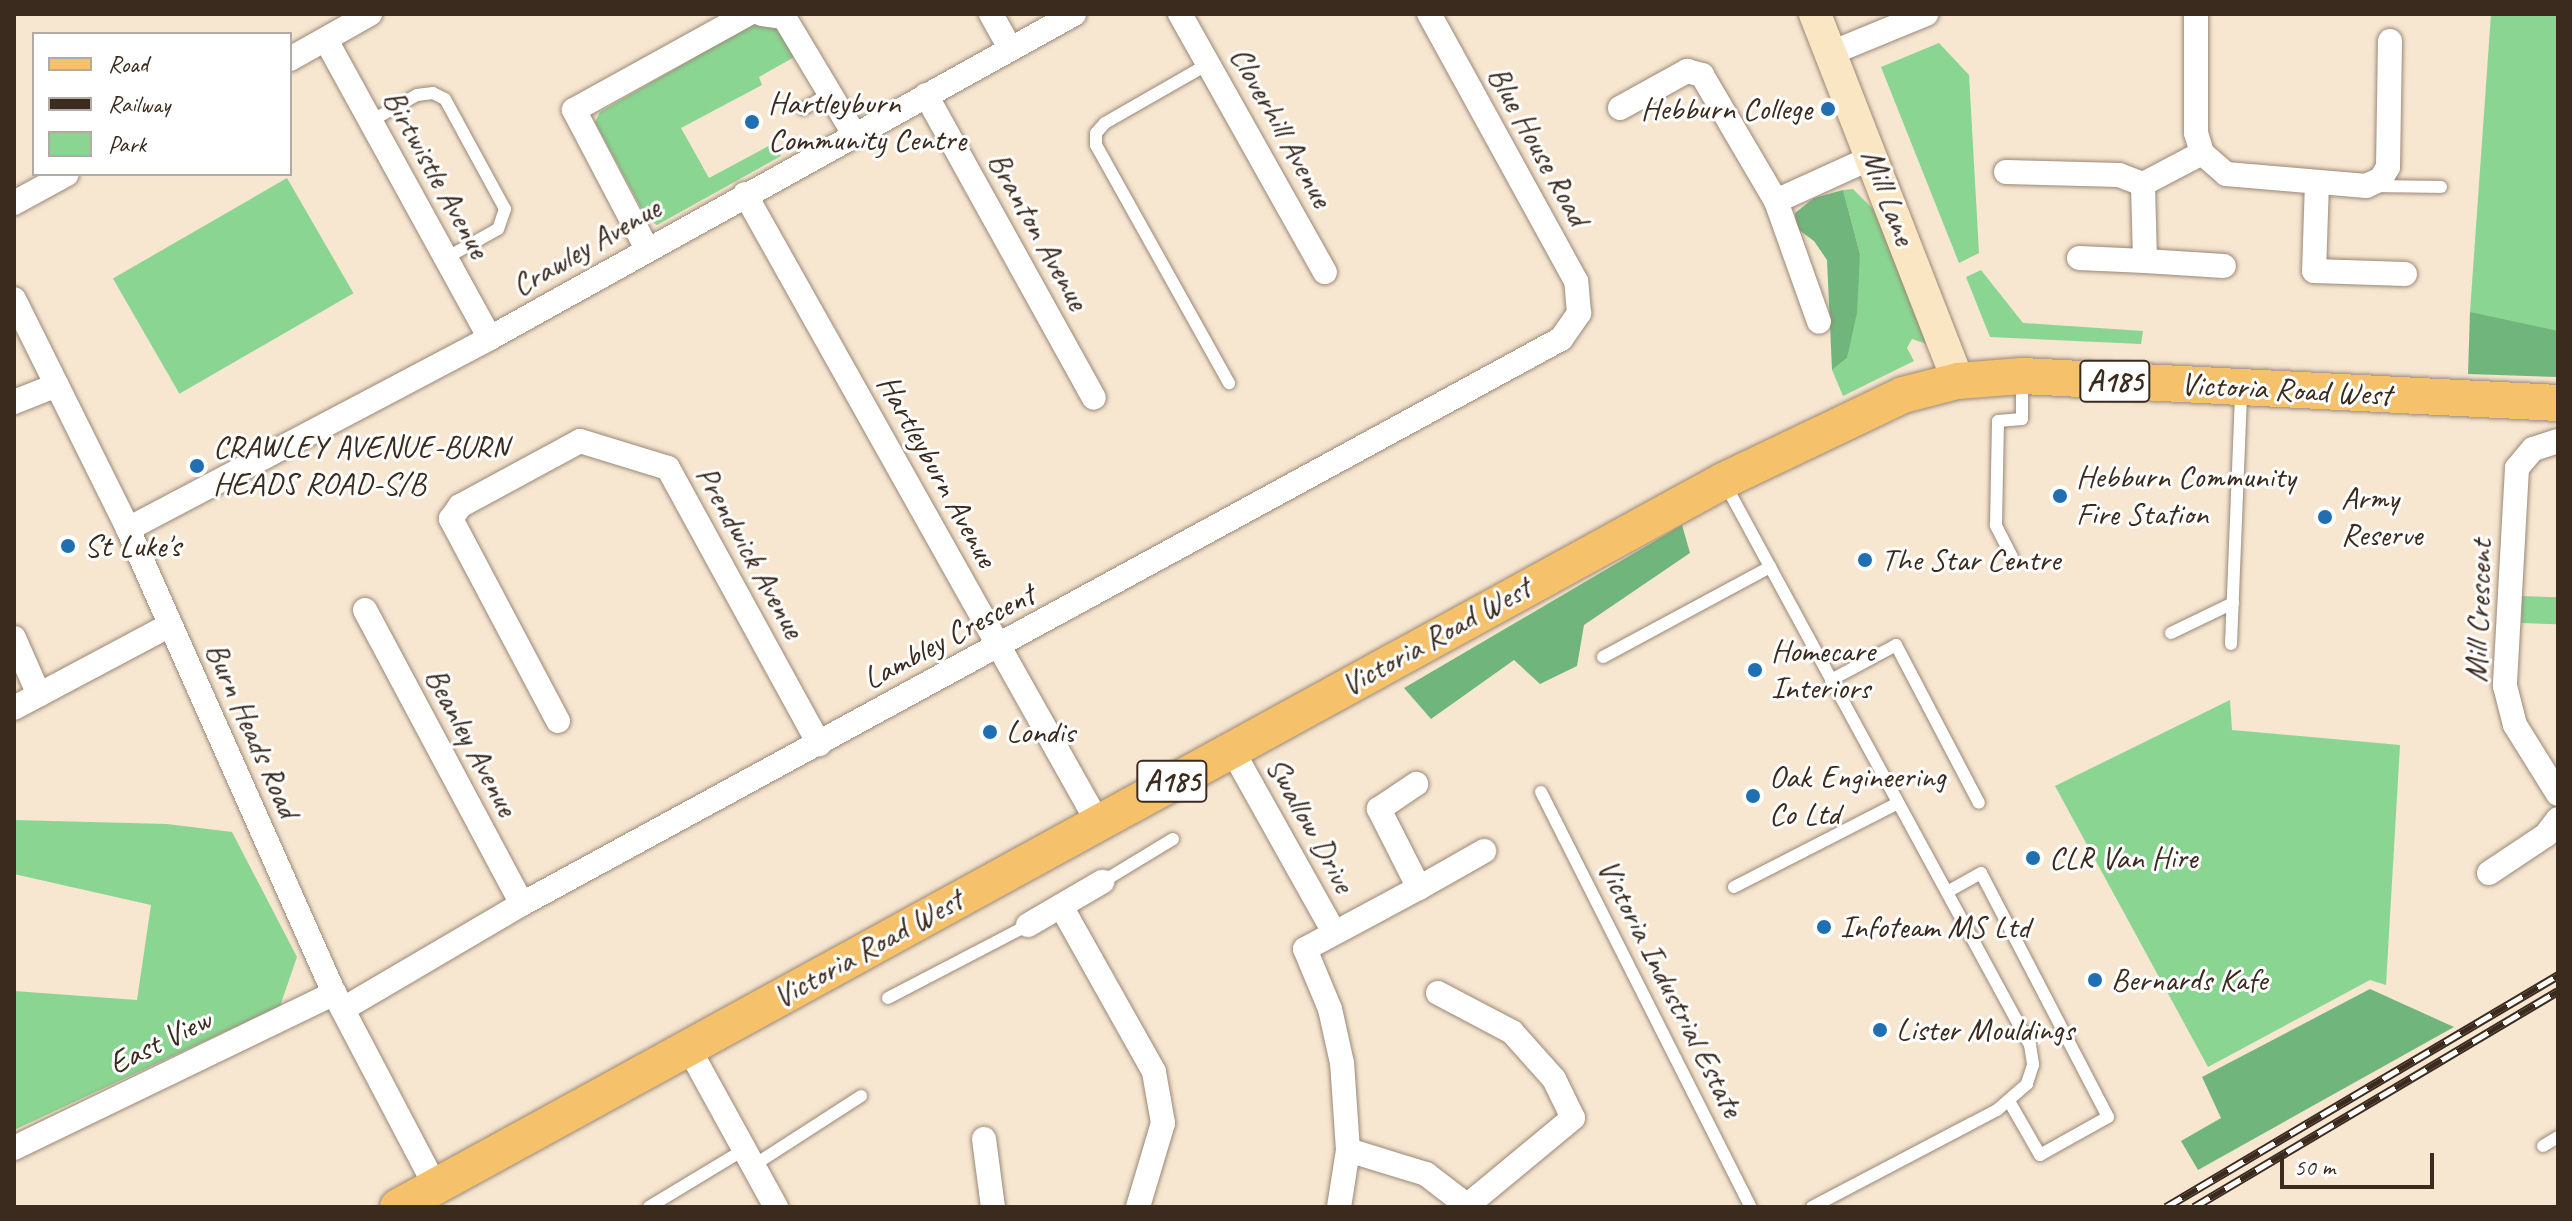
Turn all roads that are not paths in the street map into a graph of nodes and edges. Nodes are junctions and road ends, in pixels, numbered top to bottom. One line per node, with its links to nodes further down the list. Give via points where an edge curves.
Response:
1 (370, 14): 11 (street)
2 (748, 14): 34 (street, via 574,110)
3 (762, 14): 17 (street, via 784,17)
4 (991, 14): 13 (street)
5 (1074, 14): 13 (street, Crawley Avenue)
6 (1180, 14): 16 (street, Cloverhill Avenue)
7 (1429, 14): 42 (street, Blue House Road, via 1576,281)
8 (1815, 14): 14 (main road, Mill Lane)
9 (1926, 14): 14 (street)
10 (2196, 14): 23 (street, via 2196,133)
11 (326, 40): 15 (street); 21 (street, Birtwistle Avenue)
12 (2390, 41): 29 (street, via 2388,167 2381,179)
13 (1010, 48): 18 (street, Crawley Avenue)
14 (1831, 53): 24 (main road, Mill Lane)
15 (292, 58)
16 (1208, 64): 39 (street, Cloverhill Avenue); 47 (lane, via 1105,123 1096,133 1096,145)
17 (829, 94): 20 (lane); 22 (street)
18 (926, 95): 22 (street, Crawley Avenue); 50 (street, Branton Avenue)
19 (1620, 108): 32 (street, via 1687,71 1702,75)
20 (803, 109)
21 (371, 121): 35 (street, Birtwistle Avenue); 35 (lane, via 425,94 445,99 453,112 505,209 498,229)
22 (854, 134): 31 (street, Crawley Avenue)
23 (2202, 153): 27 (street, via 2226,174); 28 (street)
24 (1873, 157): 32 (street); 46 (main road, Mill Lane)
25 (2006, 172): 28 (street, via 2119,175)
26 (63, 176): 33 (street)
27 (2317, 182): 29 (street); 40 (street, via 2314,271)
28 (2143, 184): 37 (street)
29 (2366, 186): 30 (lane)
30 (2441, 187)
31 (745, 194): 34 (street, Crawley Avenue); 64 (street, Hartleyburn Avenue)
32 (1776, 201): 43 (street)
33 (14, 203)
34 (647, 249): 44 (street, Crawley Avenue)
35 (446, 258): 44 (street, Birtwistle Avenue)
36 (2079, 258): 37 (street)
37 (2145, 261): 38 (street)
38 (2224, 266)
39 (1325, 272)
40 (2405, 274)
41 (14, 299): 48 (street, Burn Heads Road)
42 (1579, 313): 64 (street, Lambley Crescent, via 1561,339)
43 (1819, 322)
44 (490, 338): 55 (street, Crawley Avenue)
45 (2022, 376): 46 (main road, Victoria Road West / A185); 49 (main road, Victoria Road West / A185); 56 (lane, via 2022,419 1998,421 1996,525)
46 (1958, 381): 54 (main road, Victoria Road West / A185, via 1903,395)
47 (1229, 383)
48 (57, 385): 51 (street); 55 (street, Burn Heads Road)
49 (2241, 388): 52 (main road, Victoria Road West / A185); 58 (lane)
50 (1094, 398)
51 (14, 402)
52 (2558, 403)
53 (2558, 441): 74 (street, Mill Crescent, via 2533,449 2517,468 2505,686 2515,725)
54 (1723, 481): 57 (lane); 71 (main road, Victoria Road West / A185)
55 (128, 529): 60 (street, Burn Heads Road)
56 (2012, 557)
57 (1770, 567): 65 (lane); 66 (lane)
58 (2233, 603): 61 (lane); 63 (lane)
59 (365, 610): 86 (street, Beanley Avenue)
60 (170, 625): 67 (street); 92 (street, Burn Heads Road)
61 (2171, 633)
62 (14, 638): 67 (street)
63 (2231, 644)
64 (999, 647): 70 (street, Lambley Crescent); 78 (street, Hartleyburn Avenue)
65 (1603, 657)
66 (1831, 680): 75 (lane); 76 (lane, via 1896,645)
67 (39, 695): 68 (street)
68 (14, 708)
69 (558, 721): 70 (street, Prendwick Avenue, via 451,519 460,506 580,441 668,468)
70 (819, 744): 86 (street, Lambley Crescent)
71 (1231, 748): 78 (main road, Victoria Road West / A185); 89 (street, Swallow Drive)
72 (1416, 784): 84 (street, via 1379,809)
73 (1541, 792): 110 (lane, Victoria Industrial Estate)
74 (2558, 794)
75 (1898, 803): 83 (lane); 85 (lane)
76 (1979, 803)
77 (2558, 819): 81 (street, via 2546,835)
78 (1097, 821): 93 (main road, Victoria Road West / A185)
79 (1173, 839): 82 (lane)
80 (1484, 851): 84 (street)
81 (2489, 873)
82 (1102, 882): 87 (street)
83 (1734, 887)
84 (1419, 888): 89 (street)
85 (1947, 892): 95 (lane, via 2030,1045 2033,1065 2027,1084); 95 (lane, via 1981,873 2108,1117 2040,1155)
86 (522, 904): 92 (street, Lambley Crescent)
87 (1061, 906): 88 (street); 108 (street, via 1154,1072 1163,1123)
88 (1028, 925): 91 (lane)
89 (1334, 932): 100 (street, via 1305,949 1330,1009 1342,1063)
90 (1438, 993): 103 (street, via 1512,1032 1554,1079 1573,1118)
91 (888, 998)
92 (338, 1001): 99 (street, East View); 102 (street, Burn Heads Road)
93 (688, 1047): 101 (street); 102 (main road, Victoria Road West / A185)
94 (861, 1096): 101 (lane)
95 (2009, 1101): 111 (lane)
96 (2558, 1137): 98 (lane)
97 (984, 1139): 107 (street)
98 (2543, 1146)
99 (14, 1148)
100 (1348, 1150): 103 (street, via 1426,1174); 109 (street)
101 (746, 1159): 105 (lane); 106 (street)
102 (435, 1185): 104 (main road, Victoria Road West / A185)
103 (1469, 1206)
104 (398, 1207)
105 (649, 1207)
106 (776, 1207)
107 (993, 1207)
108 (1138, 1207)
109 (1339, 1207)
110 (1751, 1207)
111 (1812, 1207)

